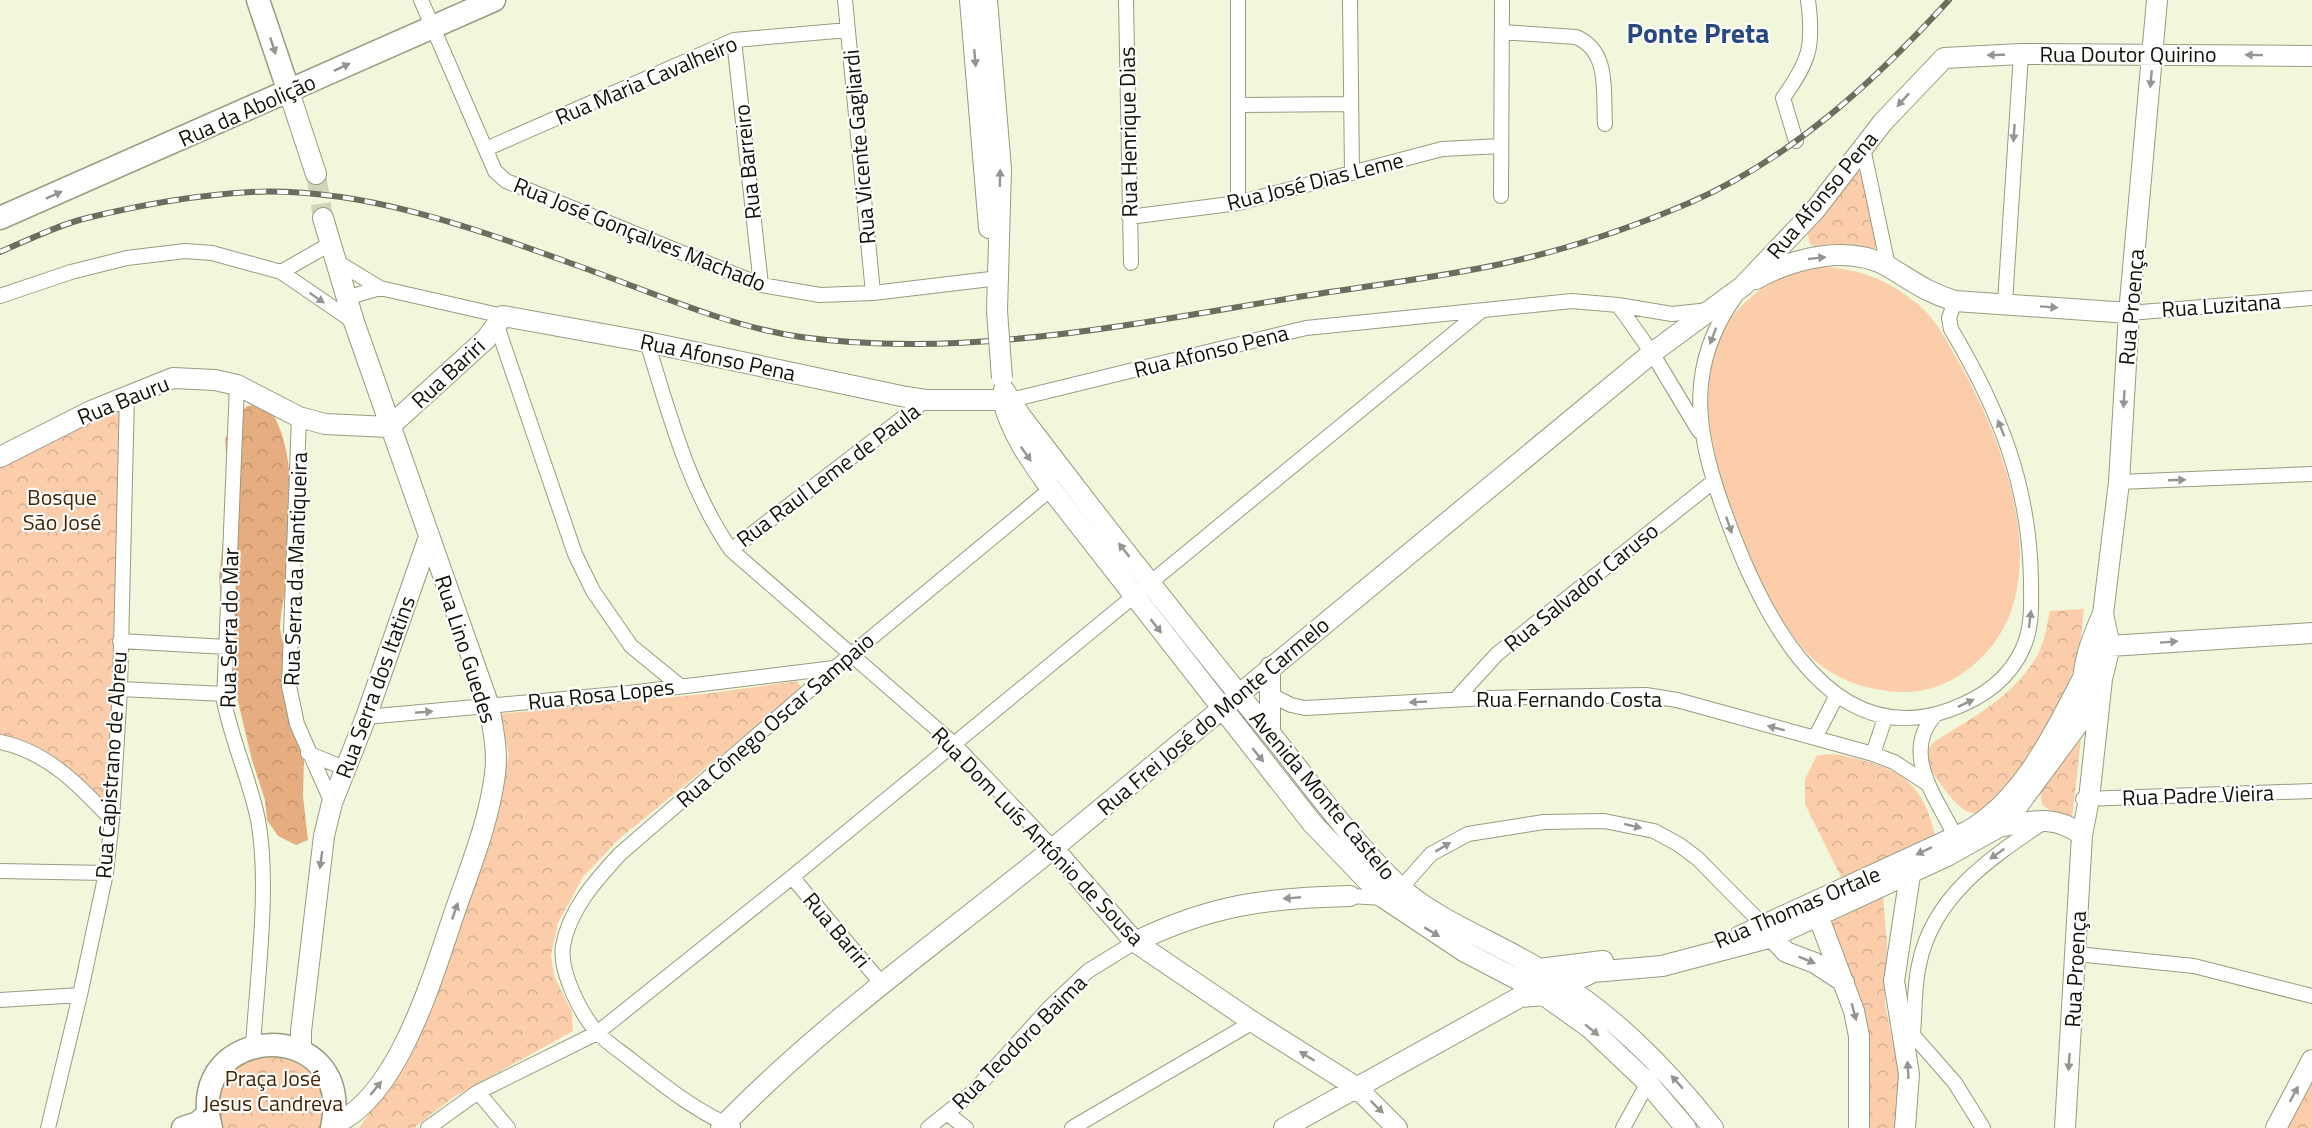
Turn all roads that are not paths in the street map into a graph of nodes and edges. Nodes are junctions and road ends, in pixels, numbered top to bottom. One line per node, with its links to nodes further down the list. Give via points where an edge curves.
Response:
1 (258, 0): 21 (main road, one-way to 21)
2 (421, 0): 13 (street)
3 (494, 0): 13 (main road, Rua da Abolição)
4 (845, 0): 14 (street, Rua Vicente Gagliardi)
5 (970, 0): 43 (main road, one-way to 43)
6 (987, 0): 43 (main road, one-way to 6, via 1001,169)
7 (1126, 0): 33 (street, Rua Henrique Dias)
8 (1238, 0): 23 (street)
9 (1350, 0): 22 (street)
10 (1502, 0): 15 (street)
11 (1808, 0): 25 (street, via 1812,36 1803,70 1783,98)
12 (2157, 0): 18 (main road, Rua Proença)
13 (433, 27): 21 (main road, Rua da Abolição, one-way to 13); 28 (street)
14 (848, 30): 16 (street, Rua Maria Cavalheiro); 44 (street, Rua Vicente Gagliardi)
15 (1502, 33): 24 (street, via 1576,37 1595,49 1600,61); 26 (street)
16 (734, 40): 28 (street, Rua Maria Cavalheiro); 40 (street, Rua Barreiro)
17 (2021, 54): 18 (main road, Rua Doutor Quirino); 20 (main road, Rua Doutor Quirino, one-way to 20); 49 (street, one-way to 49)
18 (2154, 54): 19 (main road, Rua Doutor Quirino, one-way to 18); 53 (main road, Rua Proença, one-way to 53)
19 (2312, 56)
20 (1944, 58): 27 (main road, Rua Afonso Pena, one-way to 27)
21 (289, 92): 30 (main road); 34 (main road, Rua da Abolição, one-way to 21)
22 (1351, 104): 23 (street); 29 (street)
23 (1238, 105): 32 (street)
24 (1605, 124)
25 (1796, 141)
26 (1501, 146): 29 (street, Rua José Dias Leme, via 1442,149); 31 (street)
27 (1863, 148): 38 (street); 41 (main road, Rua Afonso Pena, via 1815,210)
28 (486, 149): 40 (street, Rua José Gonçalves Machado, via 498,176)
29 (1352, 173): 32 (street, Rua José Dias Leme)
30 (316, 174)
31 (1502, 196)
32 (1238, 203): 33 (street, Rua José Dias Leme)
33 (1129, 217): 37 (street, Rua Henrique Dias)
34 (0, 218)
35 (323, 218): 36 (main road, Rua Lino Guedes)
36 (332, 252): 39 (street); 42 (street, Rua Afonso Pena); 46 (main road, Rua Lino Guedes)
37 (1131, 263)
38 (1888, 266): 41 (main road, one-way to 38, via 1784,265 1812,257 1846,256); 48 (main road, via 1929,293)
39 (281, 272): 45 (street, via 212,252 185,251 127,258); 55 (street, one-way to 55)
40 (761, 285): 44 (street, Rua José Gonçalves Machado, via 820,295)
41 (1743, 286): 51 (main road, Rua Afonso Pena); 64 (street, one-way to 64, via 1722,315 1703,366)
42 (380, 288): 46 (street, Rua Afonso Pena); 54 (street, Rua Afonso Pena)
43 (996, 291): 44 (street, Rua José Gonçalves Machado); 59 (main road, Avenida Monte Castelo, bridge)
44 (873, 293)
45 (0, 296)
46 (346, 298): 55 (main road, Rua Lino Guedes)
47 (2312, 298): 53 (street, Rua Luzitana)
48 (1955, 300): 49 (main road); 94 (street, one-way to 48, via 1989,690 2008,672 2023,648 2031,604 2030,537 2025,506 2011,452 1989,399 1951,329 1949,318)
49 (2005, 303): 53 (main road, one-way to 53)
50 (1618, 305): 51 (street, Rua Afonso Pena, via 1672,314); 52 (street, Rua Afonso Pena, via 1572,301); 57 (street)
51 (1710, 310): 57 (main road, Rua Frei José do Monte Carmelo)
52 (1481, 311): 59 (street, Rua Afonso Pena, via 1306,328); 73 (street)
53 (2129, 313): 68 (main road, Rua Proença, one-way to 68)
54 (500, 321): 56 (main road, Rua Afonso Pena); 63 (main road, Rua Bariri, via 478,348); 85 (street, via 575,554 593,591 631,646)
55 (354, 322): 63 (main road, Rua Lino Guedes)
56 (647, 342): 61 (main road, Rua Afonso Pena); 71 (street, Rua Dom Luís Antônio de Sousa, via 691,476 710,519)
57 (1652, 353): 64 (street); 83 (main road, Rua Frei José do Monte Carmelo)
58 (237, 386): 60 (main road, Rua Bauru, via 215,380 173,378); 62 (main road, Rua Bauru); 80 (street, Rua Serra do Mar)
59 (1005, 392): 61 (main road, Rua Afonso Pena); 69 (main road, Avenida Monte Castelo, one-way to 69, via 1008,420 1020,445); 73 (main road, Avenida Monte Castelo, one-way to 59)
60 (128, 395): 65 (main road, Rua Bauru); 78 (street, Rua Capistrano de Abreu)
61 (926, 400): 71 (street, Rua Raul Leme de Paula)
62 (299, 417): 63 (main road, Rua Bauru, via 325,424); 102 (street, Rua Serra da Mantiqueira, via 289,686)
63 (389, 427): 70 (main road, Rua Lino Guedes)
64 (1700, 433): 67 (street)
65 (0, 457)
66 (2312, 474): 68 (street, one-way to 66)
67 (1713, 481): 90 (street, one-way to 90, via 1735,542 1781,637); 91 (street, Rua Salvador Caruso, via 1497,654)
68 (2119, 482): 76 (main road, Rua Proença)
69 (1051, 489): 74 (main road, Avenida Monte Castelo); 81 (street, Rua Cônego Oscar Sampaio)
70 (429, 537): 72 (main road, Rua Serra dos Itatins); 75 (main road, Rua Lino Guedes)
71 (731, 550): 81 (street, Rua Dom Luís Antônio de Sousa)
72 (413, 583): 75 (main road, via 430,583); 96 (main road, Rua Serra dos Itatins)
73 (1150, 584): 74 (street); 88 (main road, Avenida Monte Castelo)
74 (1133, 596): 93 (main road, Avenida Monte Castelo, one-way to 93); 101 (street)
75 (451, 599): 92 (main road, Rua Lino Guedes)
76 (2103, 614): 79 (main road, Rua Proença); 84 (main road, Rua Proença, via 2092,638)
77 (2312, 633): 79 (main road, one-way to 77)
78 (120, 641): 80 (street); 86 (street, Rua Capistrano de Abreu)
79 (2110, 646): 84 (main road, Rua Proença)
80 (227, 647): 87 (street, Rua Serra do Mar)
81 (850, 655): 82 (street, Rua Cônego Oscar Sampaio); 101 (street, Rua Dom Luís Antônio de Sousa)
82 (836, 667): 85 (street, Rua Rosa Lopes); 138 (street, Rua Cônego Oscar Sampaio, via 620,854 590,886 572,918 563,947 564,970 571,990)
83 (1270, 667): 88 (main road, Rua Frei José do Monte Carmelo); 89 (main road)
84 (2092, 678): 95 (main road, Rua Proença); 108 (main road, Rua Proença); 114 (main road, Rua Thomas Ortale, via 2023,780 1994,814)
85 (680, 686): 92 (street, Rua Rosa Lopes)
86 (120, 689): 87 (street); 110 (street, Rua Capistrano de Abreu)
87 (225, 694): 140 (street, Rua Serra do Mar, via 235,749 258,821 261,852)
88 (1238, 694): 93 (main road, Rua Frei José do Monte Carmelo); 98 (main road, Avenida Monte Castelo)
89 (1269, 694): 91 (street, Rua Fernando Costa, one-way to 89, via 1305,708); 98 (main road)
90 (1837, 695): 97 (street); 99 (street)
91 (1455, 700): 99 (street, Rua Fernando Costa, one-way to 91, via 1646,695)
92 (489, 706): 96 (street, Rua Rosa Lopes, one-way to 92); 149 (main road, Rua Lino Guedes, one-way to 92, via 349,1119 386,1076 417,1021 481,838 495,765)
93 (1222, 709): 115 (main road, Rua Frei José do Monte Carmelo); 123 (main road, Avenida Monte Castelo, one-way to 123, via 1312,823)
94 (1935, 715): 97 (street); 105 (street, via 1922,734 1919,749 1920,764)
95 (2084, 716): 106 (main road, Rua Thomas Ortale); 108 (main road, Rua Proença)
96 (366, 717): 104 (main road, Rua Serra dos Itatins)
97 (1885, 718): 103 (street)
98 (1270, 733): 121 (main road, Avenida Monte Castelo, via 1342,823)
99 (1815, 738): 103 (street, Rua Fernando Costa)
100 (0, 742): 110 (street, via 32,753 58,768)
101 (954, 744): 115 (street, Rua Dom Luís Antônio de Sousa); 120 (street)
102 (308, 753): 104 (street); 109 (street, Rua Serra da Mantiqueira)
103 (1873, 754): 105 (street, Rua Fernando Costa)
104 (346, 769): 109 (main road, Rua Serra dos Itatins)
105 (1929, 784): 114 (street)
106 (2032, 790): 111 (main road); 112 (main road, Rua Thomas Ortale)
107 (2312, 791): 108 (street, Rua Padre Vieira)
108 (2086, 802): 113 (main road, Rua Proença)
109 (332, 803): 141 (main road, one-way to 141, via 319,873)
110 (112, 820): 118 (street, Rua Capistrano de Abreu)
111 (2045, 821): 112 (main road); 113 (main road, via 2066,824); 139 (street, one-way to 139, via 1990,858 1940,912 1919,964)
112 (1999, 827): 116 (main road, Rua Thomas Ortale)
113 (2082, 835): 127 (main road, Rua Proença)
114 (1955, 836): 116 (street); 125 (main road, Rua Thomas Ortale, one-way to 125)
115 (1053, 848): 126 (main road, Rua Dom Luís Antônio de Sousa); 130 (main road, Rua Frei José do Monte Carmelo)
116 (1947, 856): 119 (main road, Rua Thomas Ortale)
117 (0, 871): 118 (street)
118 (106, 873): 133 (street, Rua Capistrano de Abreu)
119 (1910, 875): 124 (main road, Rua Thomas Ortale); 139 (main road, via 1894,981)
120 (792, 877): 130 (street, Rua Bariri); 138 (street)
121 (1401, 888): 123 (street); 125 (street, one-way to 125, via 1431,854 1468,834 1544,822 1604,821 1654,831 1678,844 1697,858); 128 (main road, Avenida Monte Castelo)
122 (1350, 896): 123 (street); 126 (main road, Rua Teodoro Baima, one-way to 126, via 1298,897 1209,912)
123 (1384, 898): 132 (main road, Avenida Monte Castelo, one-way to 132)
124 (1819, 918): 125 (main road, Rua Thomas Ortale); 129 (main road)
125 (1768, 931): 128 (main road, Rua Thomas Ortale, via 1664,957); 129 (main road, one-way to 129, via 1786,952 1815,963); 131 (main road, Rua Thomas Ortale, via 1662,966 1593,972)
126 (1135, 942): 137 (main road, Rua Dom Luís Antônio de Sousa); 147 (street, Rua Teodoro Baima, via 1088,972)
127 (2077, 954): 135 (street, via 2194,966); 166 (main road, Rua Proença, one-way to 166)
128 (1539, 969): 131 (main road, Avenida Monte Castelo); 132 (main road)
129 (1844, 982): 163 (main road, one-way to 163, via 1859,1036)
130 (882, 984): 150 (main road, Rua Frei José do Monte Carmelo, via 825,1032)
131 (1564, 985): 134 (main road, Rua Thomas Ortale); 143 (main road, Avenida Monte Castelo)
132 (1522, 989): 134 (main road, Avenida Monte Castelo); 145 (main road)
133 (80, 995): 136 (street); 152 (street, Rua Capistrano de Abreu)
134 (1546, 995): 144 (main road, Avenida Monte Castelo, one-way to 144, via 1599,1035)
135 (2312, 996)
136 (0, 1000)
137 (1253, 1022): 145 (main road, Rua Dom Luís Antônio de Sousa, one-way to 137); 158 (street)
138 (597, 1033): 146 (street); 150 (street)
139 (1908, 1034): 164 (main road, one-way to 139); 165 (street, via 1955,1083)
140 (253, 1046): 141 (main road, via 271,1043); 148 (main road, via 223,1065 210,1089)
141 (301, 1052): 149 (main road, via 317,1063 332,1086)
142 (2312, 1060): 167 (main road, one-way to 142)
143 (1659, 1063): 144 (street); 162 (main road, Avenida Monte Castelo, one-way to 143)
144 (1647, 1082): 160 (street); 161 (main road, Avenida Monte Castelo)
145 (1356, 1087): 151 (main road); 159 (main road, Rua Dom Luís Antônio de Sousa, one-way to 159)
146 (478, 1092): 154 (street); 155 (street)
147 (948, 1114): 156 (street, Rua Teodoro Baima); 157 (street)
148 (209, 1122): 153 (main road)
149 (332, 1127)
150 (727, 1127)
151 (1287, 1127)
152 (48, 1128)
153 (183, 1128)
154 (428, 1128)
155 (508, 1128)
156 (928, 1128)
157 (966, 1128)
158 (1072, 1128)
159 (1397, 1128)
160 (1623, 1128)
161 (1686, 1128)
162 (1713, 1128)
163 (1859, 1128)
164 (1905, 1128)
165 (1983, 1128)
166 (2065, 1128)
167 (2276, 1128)

